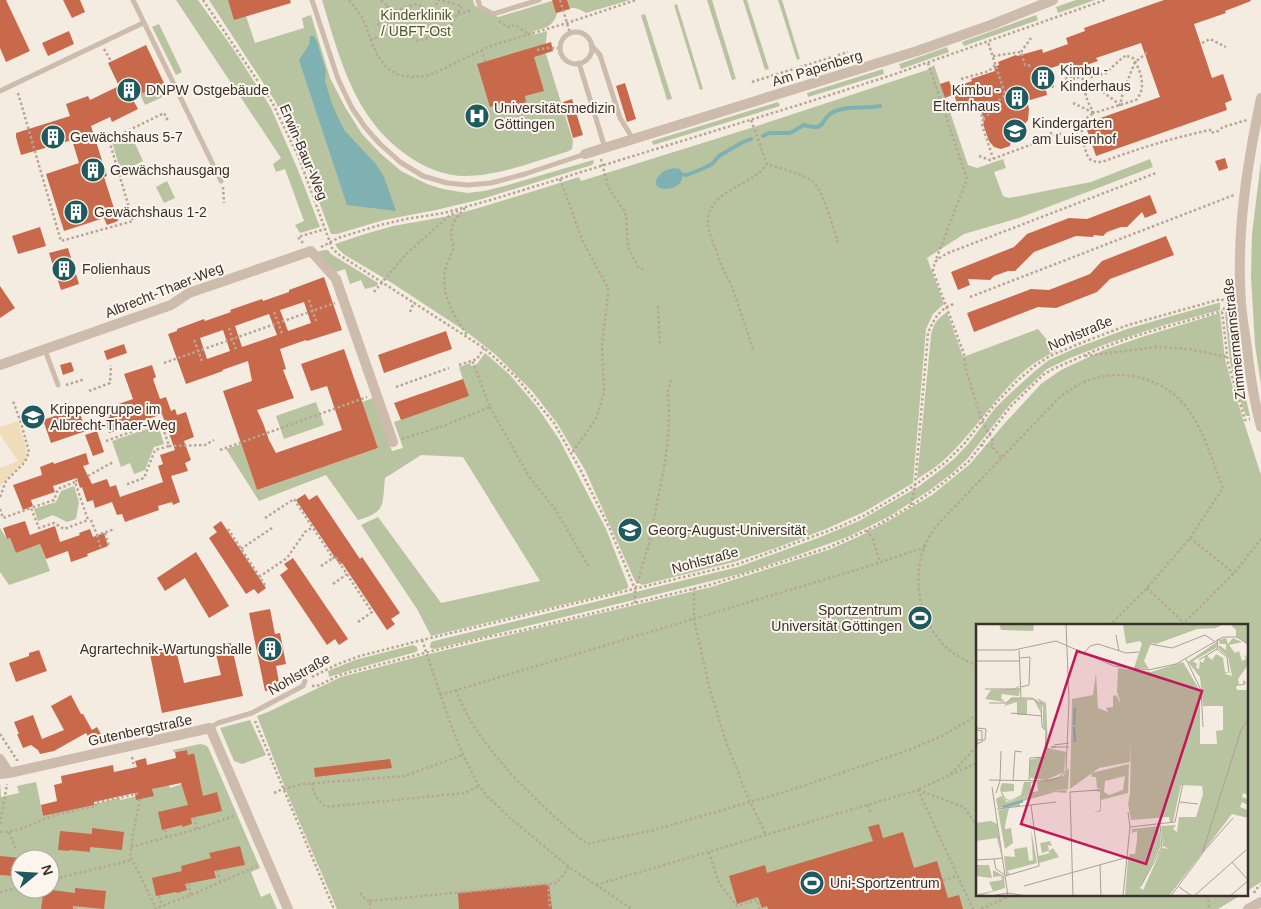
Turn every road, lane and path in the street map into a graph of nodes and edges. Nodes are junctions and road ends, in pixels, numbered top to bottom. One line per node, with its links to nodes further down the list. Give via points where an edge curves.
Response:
1 (133, 0): 17 (lane)
2 (203, 0): 75 (path, Erwin-Baur-Weg, via 272,102 299,158)
3 (312, 0): 62 (lane, via 338,79 352,108 378,143 423,176 447,183 491,183)
4 (349, 0): 24 (path, via 362,17)
5 (383, 0): 12 (path)
6 (478, 0): 13 (lane)
7 (539, 0): 13 (lane, via 493,14)
8 (560, 0): 18 (path)
9 (636, 0): 18 (path)
10 (1053, 0): 60 (street, Am Papenberg, via 917,51)
11 (1105, 0): 25 (path)
12 (388, 6): 14 (path); 19 (path, via 378,24)
13 (480, 8): 15 (path)
14 (394, 11): 15 (path, via 417,4 426,10 434,8 439,0 462,6); 20 (path)
15 (457, 14): 20 (path, via 447,32 418,41)
16 (495, 18): 22 (path)
17 (143, 22): 46 (lane); 69 (lane)
18 (566, 22): 21 (path); 22 (path)
19 (389, 25)
20 (400, 29): 24 (path)
21 (570, 33): 27 (lane, via 583,34); 29 (lane, via 563,38)
22 (528, 34): 30 (path)
23 (1031, 38): 33 (path)
24 (370, 40): 30 (path, via 387,68 399,75 413,77 427,76)
25 (988, 42): 35 (path); 39 (path)
26 (1202, 44): 28 (path, via 1210,39)
27 (591, 45): 38 (lane, via 588,57); 60 (lane, via 600,55 620,118)
28 (1226, 47)
29 (560, 48): 31 (path); 38 (lane, via 566,61)
30 (481, 50): 36 (path)
31 (537, 50)
32 (848, 52): 45 (path)
33 (1021, 52): 35 (path); 41 (path, via 1025,65)
34 (1148, 52): 37 (path)
35 (993, 56): 40 (path)
36 (485, 61)
37 (1135, 62): 44 (path, via 1132,58 1123,57 1106,73 1091,76); 51 (path); 51 (path, via 1141,79 1141,95)
38 (580, 63): 61 (lane)
39 (928, 63): 55 (path); 79 (path, via 967,179)
40 (996, 64): 42 (path, via 989,71); 54 (path, via 1005,94)
41 (1031, 65)
42 (961, 79)
43 (1065, 79): 44 (path, via 1073,76)
44 (1086, 81): 51 (path); 52 (path, via 1085,95)
45 (752, 82)
46 (15, 84): 47 (lane); 72 (path, via 61,242 132,220)
47 (0, 91)
48 (1261, 98): 53 (street, Zimmermannstraße)
49 (1073, 103): 52 (path)
50 (978, 105): 54 (path)
51 (1120, 105): 52 (path)
52 (1094, 113): 53 (path, via 1081,130 1088,156 1102,162 1162,141 1210,130 1211,134)
53 (1257, 116): 71 (street, Zimmermannstraße)
54 (983, 119): 64 (path, via 982,125)
55 (751, 120): 65 (path); 66 (path)
56 (168, 121): 72 (path, via 164,113 109,140)
57 (1051, 122): 59 (path)
58 (1062, 133): 59 (path)
59 (1052, 137): 64 (path)
60 (634, 140): 61 (street, Am Papenberg)
61 (605, 148): 62 (street, Am Papenberg)
62 (586, 154)
63 (979, 156): 64 (path, via 990,160)
64 (994, 158)
65 (767, 164): 78 (path, via 803,176 815,184); 105 (path, via 714,203 708,217 711,236)
66 (602, 165): 68 (path); 80 (path, via 610,190 626,216 628,247 638,267)
67 (1156, 173): 79 (path, via 948,253)
68 (560, 179): 74 (path); 136 (path, via 583,242 608,288 602,344 604,393 596,419)
69 (222, 184): 73 (path)
70 (129, 191): 72 (path)
71 (1244, 191): 83 (path); 87 (street, Zimmermannstraße)
72 (125, 194)
73 (224, 203)
74 (466, 206): 77 (path, via 380,225); 81 (path, via 449,216 405,255); 100 (path, via 454,220 451,232 453,248 445,270 445,282 450,308)
75 (325, 230): 76 (path); 77 (path, Erwin-Baur-Weg)
76 (298, 237)
77 (329, 242): 81 (path, via 338,254)
78 (838, 243)
79 (934, 264): 91 (path, via 933,271)
80 (646, 271)
81 (382, 282): 82 (path); 86 (path)
82 (374, 292)
83 (970, 298)
84 (309, 300): 92 (path)
85 (343, 300): 92 (path); 106 (street, Albrecht-Thaer-Weg, via 336,280 311,251 189,293 171,305); 123 (street)
86 (414, 302): 95 (path); 100 (path)
87 (1241, 302): 89 (path, Nohlstraße); 127 (street, Zimmermannstraße)
88 (954, 304): 91 (path)
89 (1228, 304): 93 (path); 126 (path, Nohlstraße, via 1221,299 1162,315 1050,356 1017,381)
90 (658, 306): 103 (path)
91 (946, 307): 126 (path, via 964,354); 141 (path, via 939,312 928,333)
92 (313, 310): 96 (path); 97 (path)
93 (1222, 311): 109 (path, via 1126,339); 110 (path)
94 (274, 312): 97 (path)
95 (410, 312)
96 (316, 321)
97 (278, 323): 99 (path); 101 (path)
98 (229, 328): 101 (path)
99 (282, 333)
100 (468, 337): 104 (path)
101 (232, 339): 107 (path); 108 (path)
102 (194, 340): 108 (path)
103 (660, 346)
104 (484, 348): 111 (path, via 477,359); 136 (path, via 516,377 536,401 554,423)
105 (753, 349)
106 (45, 350): 116 (street, Albrecht-Thaer-Weg); 120 (lane)
107 (236, 350)
108 (198, 351): 112 (path); 113 (path)
109 (1081, 357): 110 (path, via 1157,347 1190,349); 128 (path, via 1043,375 1011,406)
110 (1227, 357): 127 (path, via 1245,420)
111 (472, 360): 115 (path); 125 (path)
112 (202, 361)
113 (164, 363)
114 (111, 365): 122 (path, via 110,383)
115 (459, 365)
116 (0, 366)
117 (449, 368): 121 (path)
118 (671, 378): 173 (path, via 664,468 649,544)
119 (85, 379): 120 (path, via 62,387)
120 (58, 385)
121 (396, 387)
122 (89, 391)
123 (376, 394): 131 (street); 135 (path)
124 (13, 401): 142 (path, via 29,452 25,462 6,481)
125 (490, 408): 131 (path); 165 (path, via 528,475 555,509)
126 (982, 421): 128 (path); 141 (path, Nohlstraße, via 946,462)
127 (1260, 423)
128 (989, 434): 132 (path); 134 (path)
129 (214, 440): 133 (path, via 205,445)
130 (106, 441): 133 (path, via 161,421)
131 (393, 442)
132 (981, 445): 134 (path); 143 (path, via 969,461)
133 (169, 446): 140 (path, via 155,450 144,478)
134 (992, 447): 137 (path)
135 (220, 450)
136 (571, 454): 173 (path, via 609,527)
137 (1002, 458): 156 (path, via 1058,399 1081,383 1110,375 1127,375 1156,383 1189,410 1223,488); 159 (path, via 940,522)
138 (113, 462): 139 (path)
139 (88, 476)
140 (125, 485)
141 (915, 485): 143 (path); 173 (path, Nohlstraße, via 839,527 738,564)
142 (0, 497)
143 (911, 506): 153 (path)
144 (0, 508): 147 (path)
145 (31, 508): 145 (path, via 54,500 58,489 76,481 88,520 64,529 54,523 39,528); 147 (path)
146 (265, 518): 150 (path, via 294,500)
147 (2, 519)
148 (92, 520): 155 (path)
149 (272, 528): 161 (path)
150 (313, 528): 162 (path); 168 (path, via 304,532 287,558)
151 (114, 529): 154 (path)
152 (228, 529): 161 (path)
153 (867, 530): 163 (path); 171 (path, via 827,548)
154 (104, 533): 155 (path); 158 (path)
155 (97, 535): 160 (path)
156 (1190, 538): 166 (path); 172 (path)
157 (1261, 539): 166 (path)
158 (109, 546)
159 (924, 547): 163 (path); 181 (path, via 918,574 919,593 930,628 952,652)
160 (101, 549)
161 (241, 549): 168 (path)
162 (333, 558): 164 (path); 167 (path, via 336,556)
163 (880, 562): 175 (path)
164 (321, 566)
165 (589, 567)
166 (1234, 573): 178 (path)
167 (347, 574): 169 (path); 176 (path, via 372,612)
168 (259, 577): 170 (path)
169 (333, 584)
170 (265, 585)
171 (694, 588): 174 (path); 175 (path)
172 (1147, 588): 177 (path); 178 (path)
173 (635, 590): 174 (path); 179 (path, Nohlstraße)
174 (635, 603): 180 (path)
175 (694, 620): 183 (path); 201 (path, via 710,690)
176 (358, 622)
177 (1111, 624)
178 (1183, 624)
179 (422, 640): 180 (path); 182 (path, Nohlstraße, via 338,664)
180 (426, 653): 182 (path, via 340,675 317,686); 184 (path)
181 (976, 666)
182 (304, 683): 185 (lane, Nohlstraße)
183 (456, 690): 184 (path); 201 (path, via 477,732 493,754 537,801 587,844 650,831)
184 (440, 695): 189 (path)
185 (252, 713): 187 (lane, Nohlstraße); 196 (path)
186 (976, 716): 201 (path, via 942,736 909,750)
187 (210, 728): 192 (street, Gutenbergstraße); 203 (street, Gutenbergstraße)
188 (976, 747): 193 (path)
189 (463, 755): 194 (path, via 404,776); 195 (path)
190 (0, 759): 192 (street)
191 (976, 763): 193 (path)
192 (5, 773): 206 (path)
193 (950, 776): 197 (path)
194 (312, 783): 195 (path, via 315,795 326,807 465,793); 196 (path)
195 (479, 786): 219 (path, via 509,817)
196 (283, 789): 199 (path); 238 (path)
197 (918, 790): 202 (path); 207 (path, via 964,807); 221 (path)
198 (140, 793): 211 (path, via 95,802 96,806 52,816 27,828)
199 (274, 793)
200 (140, 799): 214 (path)
201 (750, 802): 212 (path)
202 (868, 805): 204 (path); 212 (path)
203 (246, 811): 208 (path); 218 (street, Gutenbergstraße)
204 (871, 814)
205 (194, 817): 208 (path)
206 (0, 824)
207 (976, 825)
208 (197, 829): 213 (path)
209 (165, 830): 213 (path)
210 (0, 832): 211 (path)
211 (9, 832): 215 (path)
212 (766, 835): 216 (path)
213 (167, 837): 214 (path)
214 (131, 847): 217 (path)
215 (16, 849)
216 (709, 852): 227 (path); 242 (path, via 719,883 737,906 757,900)
217 (132, 860): 222 (path); 236 (path)
218 (268, 861): 224 (path); 237 (street, Gutenbergstraße)
219 (569, 867): 226 (path, via 557,883); 227 (path)
220 (217, 870): 224 (path)
221 (958, 876): 223 (path); 243 (path)
222 (60, 878)
223 (943, 880)
224 (220, 882): 229 (path)
225 (188, 883): 229 (path)
226 (548, 884): 233 (path); 240 (path)
227 (596, 885): 241 (path)
228 (360, 893): 233 (path)
229 (192, 895): 235 (path)
230 (160, 896): 235 (path)
231 (1010, 896): 244 (path)
232 (1207, 896): 245 (path)
233 (370, 901): 239 (path)
234 (1261, 902): 246 (street)
235 (162, 906): 236 (path)
236 (156, 909)
237 (288, 909)
238 (334, 909)
239 (370, 909)
240 (550, 909)
241 (632, 909)
242 (760, 909)
243 (974, 909)
244 (980, 909)
245 (1209, 909)
246 (1248, 909)

